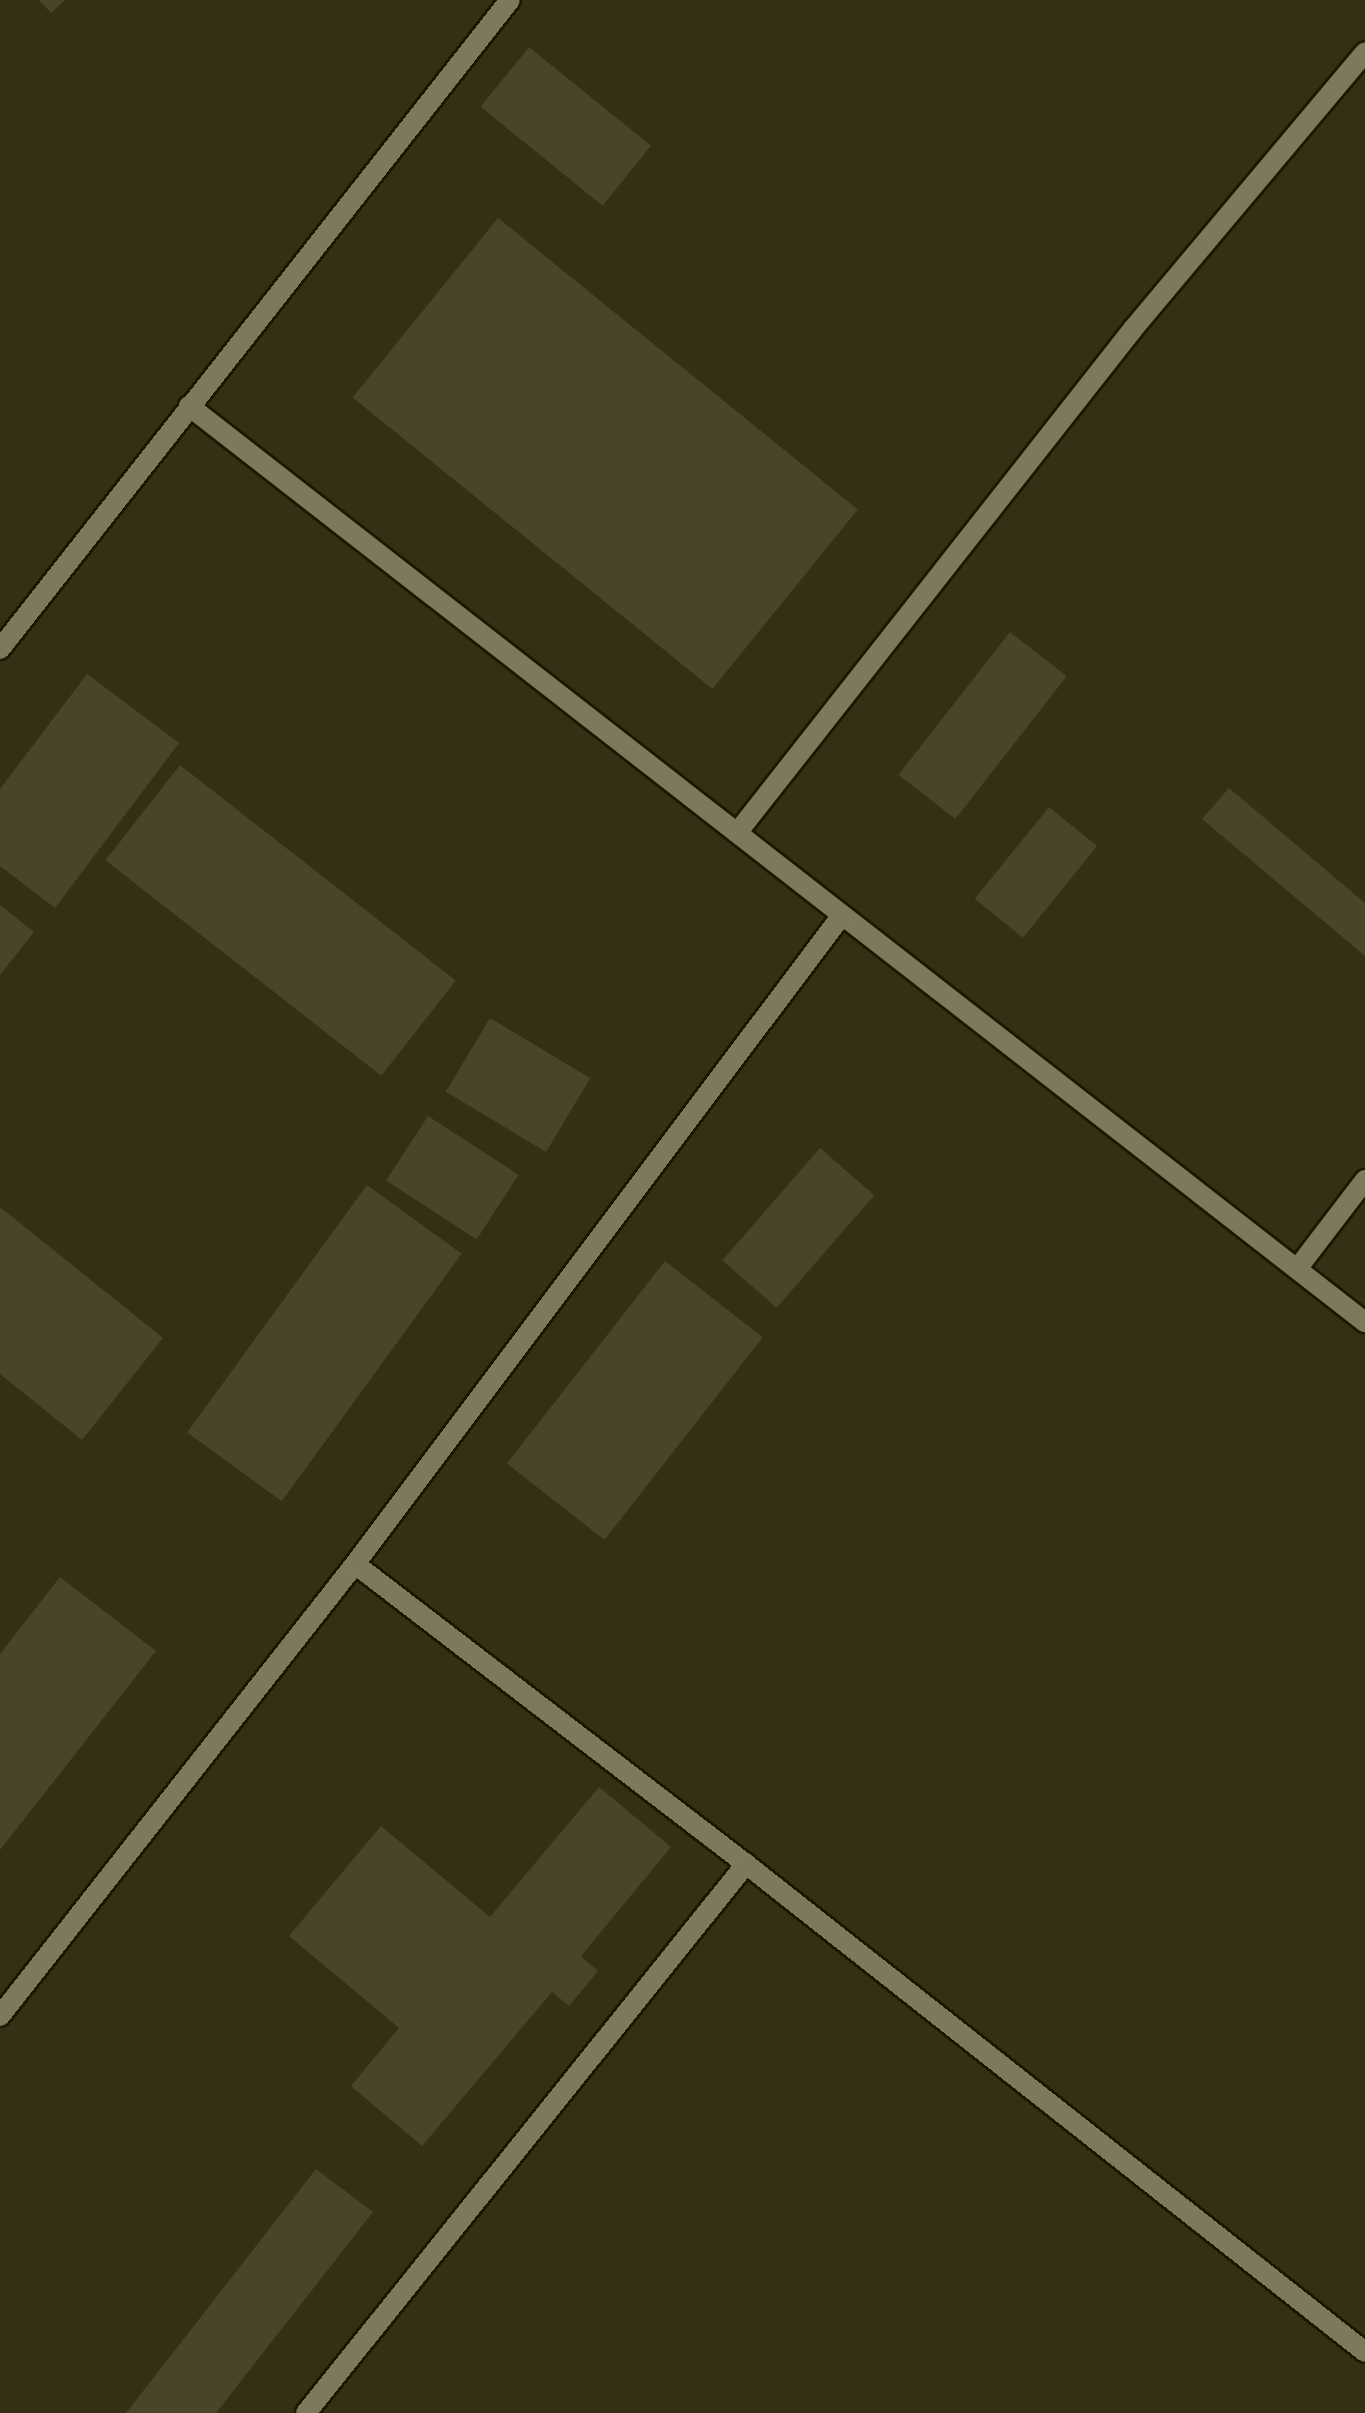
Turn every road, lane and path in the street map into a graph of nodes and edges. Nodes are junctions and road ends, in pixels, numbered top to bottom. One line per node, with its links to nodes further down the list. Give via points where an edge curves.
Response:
1 (510, 0): 3 (lane)
2 (1365, 53): 5 (lane, via 1133,329)
3 (189, 406): 4 (lane); 5 (lane)
4 (0, 649)
5 (737, 833): 6 (lane)
6 (842, 915): 8 (lane); 10 (lane)
7 (1365, 1180): 8 (lane)
8 (1297, 1269): 9 (lane)
9 (1365, 1322)
10 (355, 1564): 11 (lane); 12 (lane)
11 (746, 1864): 13 (lane); 14 (lane)
12 (0, 2016)
13 (1365, 2352)
14 (306, 2413)

